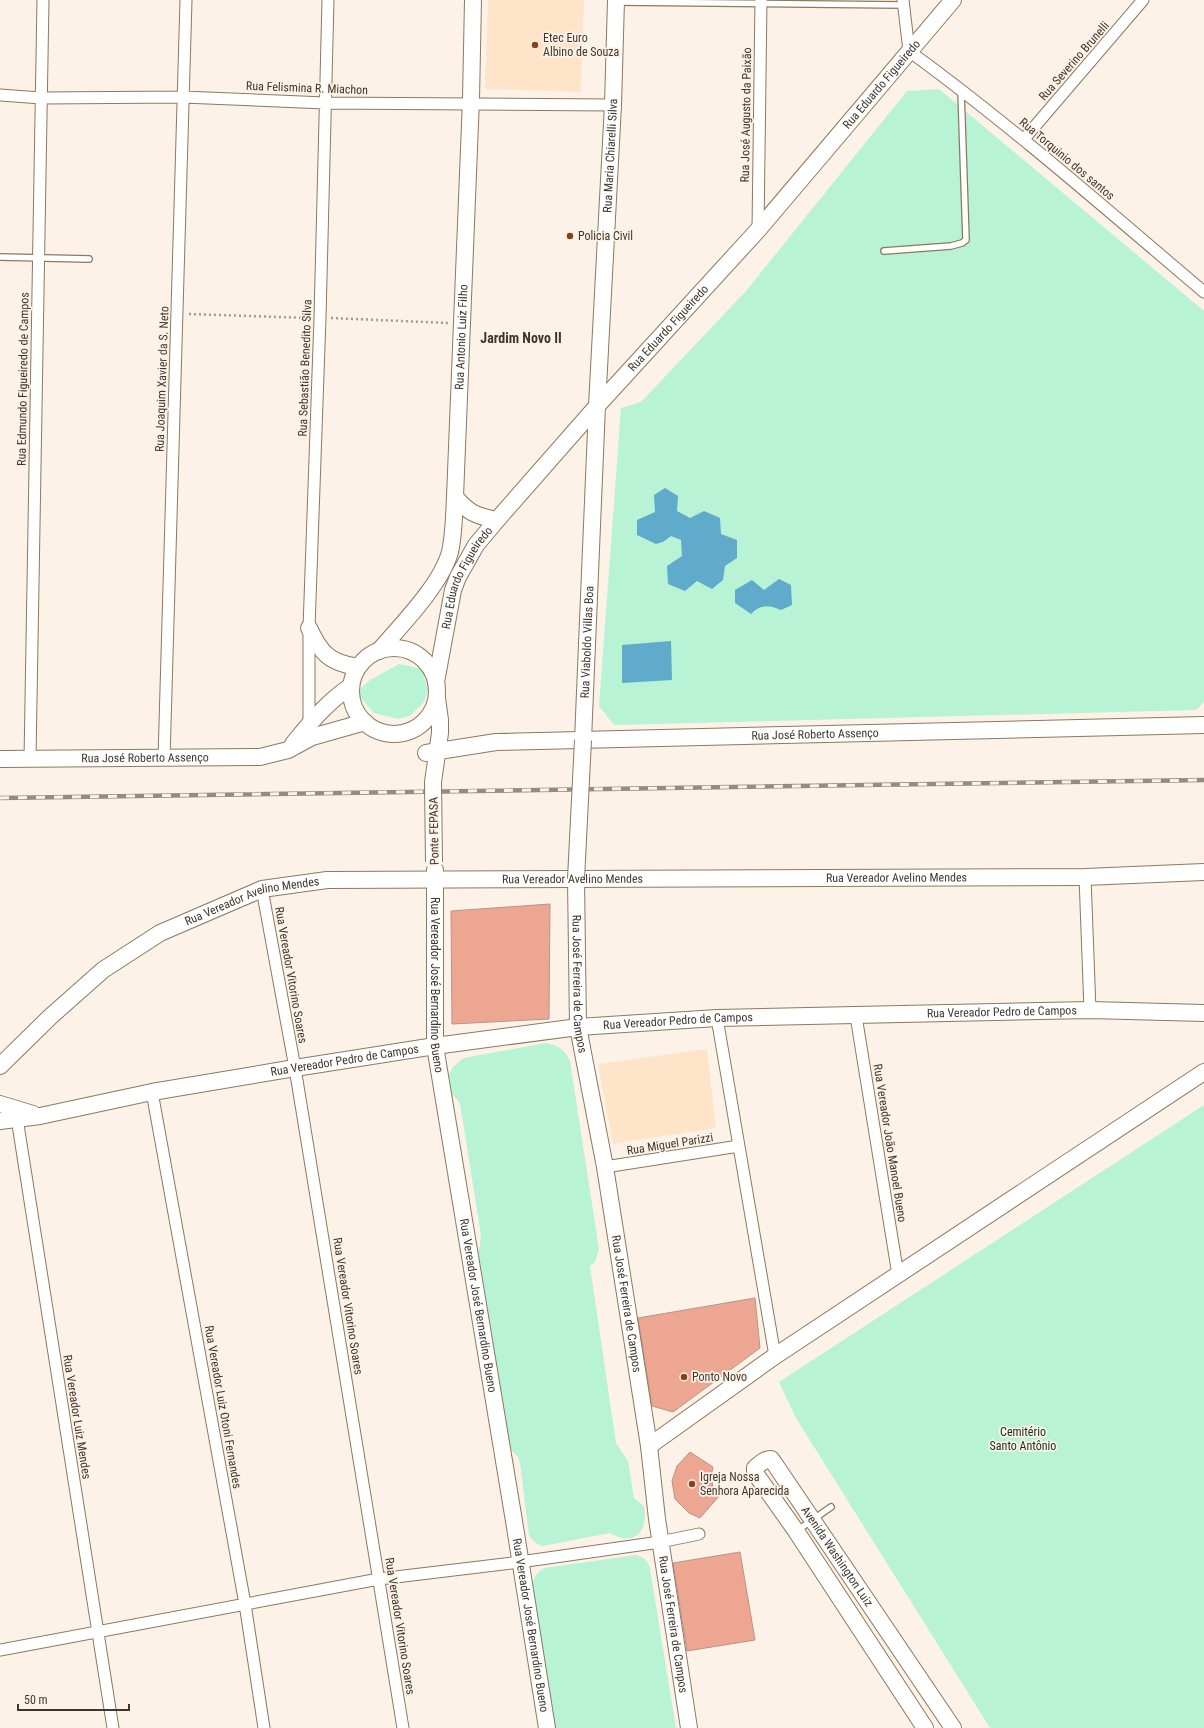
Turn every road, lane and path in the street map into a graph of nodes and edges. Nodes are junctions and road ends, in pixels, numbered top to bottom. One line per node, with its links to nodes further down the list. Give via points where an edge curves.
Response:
1 (43, 0): 14 (street, Rua Edmundo Figueiredo de Campos)
2 (186, 0): 13 (street, Rua Joaquim Xavier da S. Neto)
3 (328, 0): 15 (street, Rua Sebastião Benedito Silva)
4 (473, 0): 16 (main road, Rua Antonio Luiz Filho)
5 (953, 0): 10 (main road, Rua Eduardo Figueiredo)
6 (1143, 0): 18 (street, Rua Severino Brunelli)
7 (616, 1): 8 (lane); 17 (main road, Rua Maria Chiarelli Silva)
8 (761, 1): 9 (lane); 19 (street, Rua José Augusto da Paixão)
9 (903, 2): 10 (street)
10 (909, 51): 11 (street, Rua Torquinio dos santos); 19 (main road, Rua Eduardo Figueiredo)
11 (961, 89): 18 (street, Rua Torquinio dos santos); 20 (lane, via 966,240 951,246)
12 (0, 95): 14 (street, Rua Felismina R. Miachon)
13 (183, 97): 14 (street, Rua Felismina R. Miachon); 15 (street, Rua Felismina R. Miachon); 41 (street, Rua Joaquim Xavier da S. Neto)
14 (41, 98): 22 (street, Rua Edmundo Figueiredo de Campos)
15 (325, 102): 16 (street, Rua Felismina R. Miachon); 28 (street, Rua Sebastião Benedito Silva)
16 (471, 104): 17 (street, Rua Felismina R. Miachon); 26 (main road, Rua Antonio Luiz Filho)
17 (613, 105): 25 (main road, Rua Maria Chiarelli Silva)
18 (1024, 139): 24 (street, Rua Torquinio dos santos)
19 (758, 230): 25 (main road, Rua Eduardo Figueiredo)
20 (884, 251)
21 (0, 257): 22 (lane)
22 (38, 258): 23 (lane); 40 (street, Rua Edmundo Figueiredo de Campos)
23 (89, 259)
24 (1204, 292)
25 (597, 406): 27 (main road, Rua Eduardo Figueiredo); 37 (main road, Rua Viaboldo Villas Boa)
26 (455, 497): 27 (main road, via 465,509 476,516); 29 (main road, Rua Antonio Luiz Filho, via 450,552 443,569 421,602)
27 (497, 520): 32 (main road, Rua Eduardo Figueiredo, via 476,545 453,590)
28 (309, 628): 30 (main road, via 323,653 335,662); 35 (street, Rua Sebastião Benedito Silva)
29 (379, 651): 30 (main road); 32 (main road, via 397,648 415,653 428,666)
30 (358, 667): 31 (main road)
31 (351, 686): 33 (main road, via 356,712); 35 (main road, Rua José Roberto Assenço, via 330,701)
32 (436, 689): 36 (main road, via 432,711 422,723); 38 (main road, Ponte FEPASA, via 440,720)
33 (364, 722): 35 (main road); 36 (main road, via 384,733 397,734)
34 (1202, 724): 37 (main road, Rua José Roberto Assenço)
35 (310, 731): 41 (main road, Rua José Roberto Assenço, via 288,750 260,757)
36 (409, 731): 38 (main road)
37 (583, 740): 38 (main road, Rua José Roberto Assenço, via 496,742); 44 (main road, Rua Viaboldo Villas Boa, bridge)
38 (432, 751): 45 (main road, Ponte FEPASA, bridge)
39 (0, 759): 40 (main road, Rua José Roberto Assenço)
40 (30, 759): 41 (main road, Rua José Roberto Assenço)
41 (164, 759)
42 (1204, 872): 43 (main road, Rua Vereador Avelino Mendes)
43 (1086, 877): 44 (main road, Rua Vereador Avelino Mendes); 47 (street)
44 (576, 879): 45 (main road, Rua Vereador Avelino Mendes); 51 (main road, Rua José Ferreira de Campos)
45 (435, 880): 46 (main road, Rua Vereador Avelino Mendes, via 327,880); 52 (main road, Rua Vereador José Bernardino Bueno)
46 (262, 889): 53 (main road, Rua Vereador Avelino Mendes, via 160,933 103,970); 54 (street, Rua Vereador Vitorino Soares)
47 (1090, 1010): 48 (main road, Rua Vereador Pedro de Campos); 49 (main road, Rua Vereador Pedro de Campos)
48 (1201, 1015)
49 (856, 1016): 50 (main road, Rua Vereador Pedro de Campos); 62 (street, Rua Vereador João Manoel Bueno)
50 (717, 1018): 51 (main road, Rua Vereador Pedro de Campos); 60 (street)
51 (578, 1027): 52 (main road, Rua Vereador Pedro de Campos); 61 (main road, Rua José Ferreira de Campos)
52 (434, 1046): 54 (main road, Rua Vereador Pedro de Campos); 70 (main road, Rua Vereador José Bernardino Bueno)
53 (0, 1066)
54 (295, 1068): 56 (main road, Rua Vereador Pedro de Campos); 71 (street, Rua Vereador Vitorino Soares)
55 (1204, 1072): 62 (main road)
56 (152, 1092): 58 (main road, Rua Vereador Pedro de Campos, via 40,1116); 72 (street, Rua Vereador Luiz Otoni Fernandes)
57 (0, 1104): 58 (main road, Rua Vereador Pedro de Campos)
58 (17, 1115): 59 (main road, Rua Vereador Pedro de Campos); 73 (street, Rua Vereador Luiz Mendes)
59 (0, 1121)
60 (738, 1146): 61 (street, Rua Miguel Parizzi); 63 (street)
61 (605, 1167): 64 (main road, Rua José Ferreira de Campos)
62 (898, 1275): 63 (main road)
63 (774, 1356): 64 (main road)
64 (649, 1446): 69 (main road, Rua José Ferreira de Campos)
65 (831, 1507): 66 (lane)
66 (814, 1520): 67 (lane); 67 (main road, Avenida Washington Luiz, via 771,1459 767,1459 755,1468 755,1473); 74 (main road, Avenida Washington Luiz)
67 (796, 1531): 75 (main road, Avenida Washington Luiz)
68 (699, 1534): 69 (street)
69 (660, 1542): 70 (street); 81 (main road, Rua José Ferreira de Campos)
70 (520, 1562): 71 (street); 80 (main road, Rua Vereador José Bernardino Bueno)
71 (379, 1579): 72 (street); 79 (street, Rua Vereador Vitorino Soares)
72 (245, 1604): 73 (street); 78 (street, Rua Vereador Luiz Otoni Fernandes)
73 (97, 1632): 76 (street); 77 (street, Rua Vereador Luiz Mendes)
74 (892, 1636): 75 (main road); 83 (main road, Avenida Washington Luiz)
75 (873, 1648): 82 (main road, Avenida Washington Luiz)
76 (0, 1650)
77 (113, 1728)
78 (264, 1728)
79 (403, 1728)
80 (547, 1728)
81 (689, 1728)
82 (925, 1728)
83 (953, 1728)

